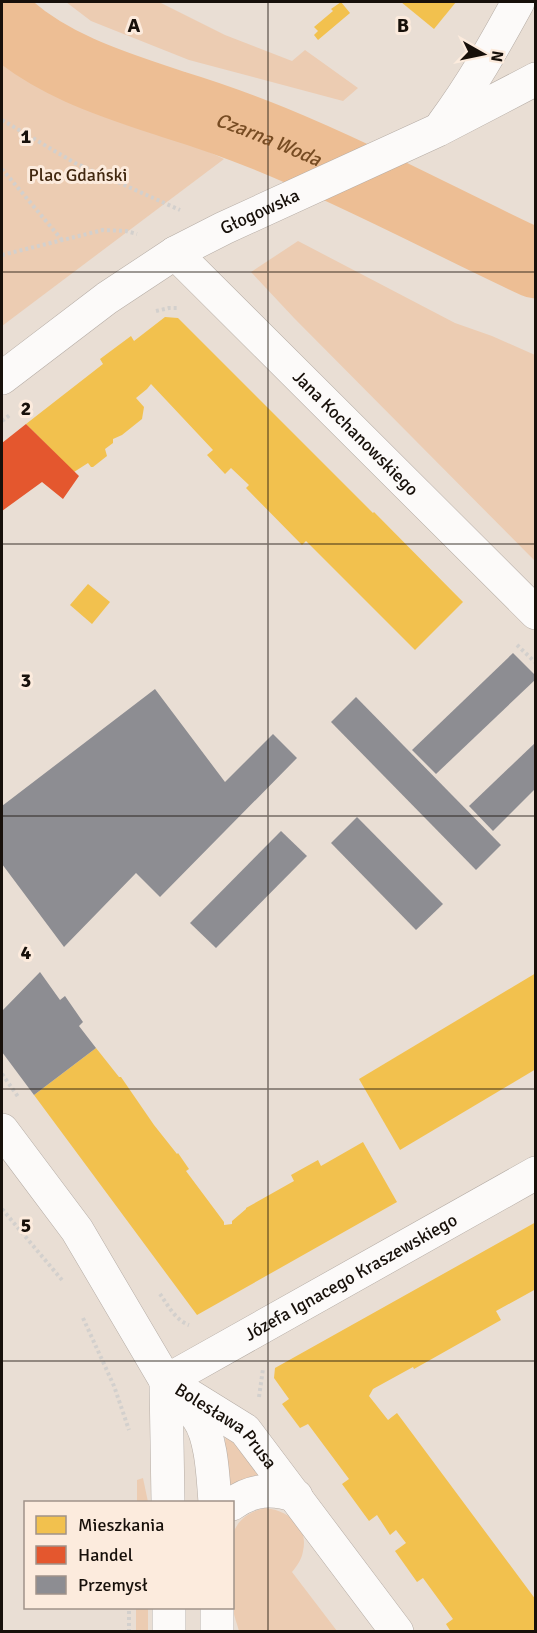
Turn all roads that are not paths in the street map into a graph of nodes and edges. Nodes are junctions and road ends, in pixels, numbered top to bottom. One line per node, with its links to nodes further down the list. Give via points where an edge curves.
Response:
1 (518, 2): 3 (street, via 465,93)
2 (536, 79): 3 (street, Głogowska)
3 (433, 132): 4 (street, Głogowska)
4 (176, 253): 5 (street, Głogowska, via 107,298); 6 (street, Jana Kochanowskiego)
5 (2, 378)
6 (536, 613)
7 (2, 1130): 9 (street, Bolesława Prusa, via 77,1230)
8 (536, 1173): 9 (street, Józefa Ignacego Kraszewskiego)
9 (166, 1381): 10 (street, Bolesława Prusa, via 245,1430); 11 (street); 12 (street, via 199,1420 206,1438)
10 (296, 1496): 13 (street, via 260,1491); 18 (street, Bolesława Prusa)
11 (168, 1501)
12 (215, 1501)
13 (234, 1503)
14 (169, 1609): 16 (street)
15 (217, 1609): 17 (street)
16 (169, 1632)
17 (217, 1632)
18 (397, 1632)

